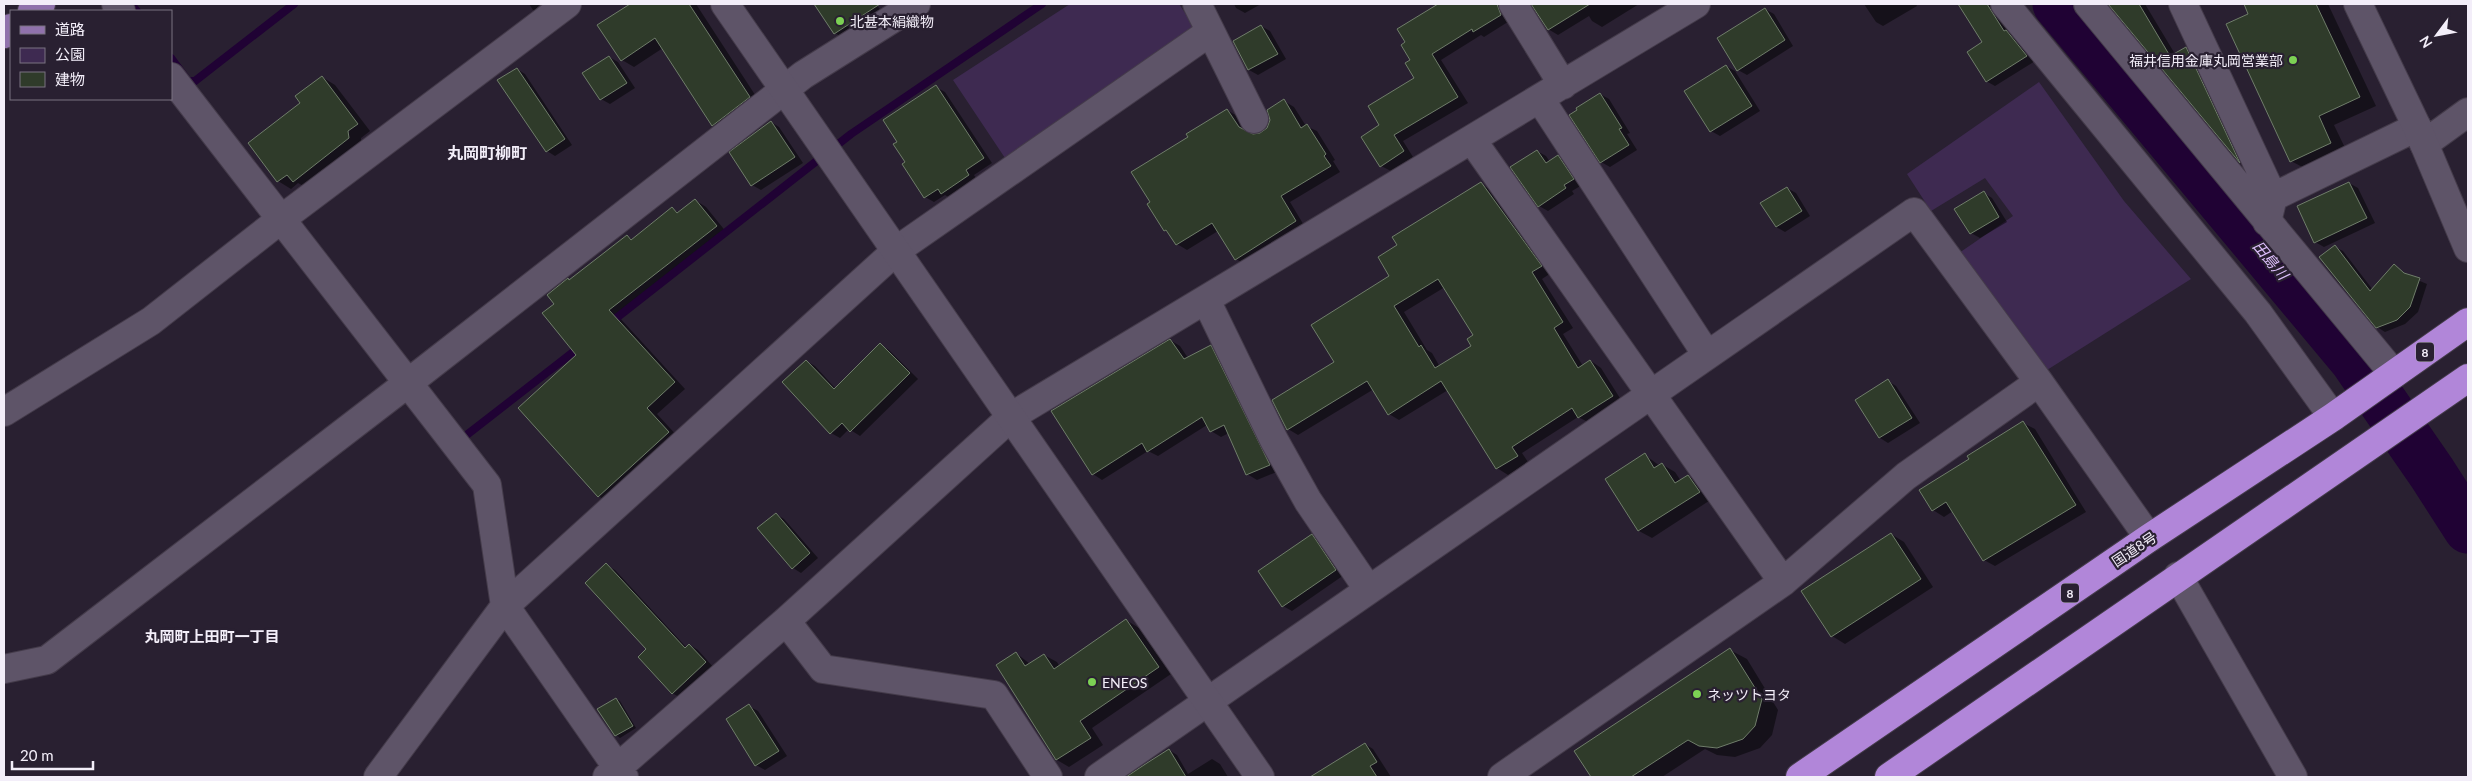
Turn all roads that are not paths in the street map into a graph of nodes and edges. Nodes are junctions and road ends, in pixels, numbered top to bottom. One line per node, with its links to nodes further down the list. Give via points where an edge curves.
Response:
1 (567, 4): 21 (street)
2 (725, 4): 14 (street)
3 (916, 4): 14 (street, via 803,75)
4 (1197, 4): 11 (street)
5 (1513, 4): 13 (street)
6 (1696, 4): 13 (street)
7 (2005, 4): 33 (street)
8 (2088, 4): 20 (street)
9 (2183, 4): 20 (street)
10 (2358, 4): 18 (street)
11 (1210, 32): 17 (street); 23 (street)
12 (172, 78): 21 (street)
13 (1563, 85): 15 (street)
14 (786, 90): 23 (street); 30 (street)
15 (1540, 99): 19 (street); 26 (street)
16 (2468, 112): 18 (street)
17 (1254, 119)
18 (2421, 136): 20 (street); 22 (street)
19 (1472, 140): 24 (street); 31 (street)
20 (2270, 210): 28 (street)
21 (280, 220): 30 (street); 32 (street, via 150,320)
22 (2468, 248)
23 (896, 250): 34 (street); 39 (street)
24 (1206, 300): 34 (street); 38 (street, via 1274,440 1308,501)
25 (2468, 322): 28 (highway, 国道8号 / 8)
26 (1708, 355): 29 (street, via 1914,212); 31 (street)
27 (2468, 378): 36 (highway)
28 (2388, 379): 33 (highway, 国道8号 / 8)
29 (2039, 382): 35 (street); 37 (street, via 1906,476)
30 (408, 384): 39 (street, via 487,484); 41 (street, via 48,660)
31 (1650, 394): 37 (street); 38 (street)
32 (4, 412)
33 (2338, 414): 35 (highway, 国道8号 / 8)
34 (1012, 416): 40 (street); 42 (street)
35 (2150, 538): 49 (highway, 国道8号 / 8)
36 (2178, 576): 50 (highway); 51 (street)
37 (1783, 582): 48 (street)
38 (1368, 589): 42 (street)
39 (505, 606): 43 (street); 44 (street)
40 (786, 621): 43 (street); 45 (street, via 823,669 994,695)
41 (4, 669)
42 (1208, 701): 46 (street); 47 (street)
43 (616, 774)
44 (378, 777)
45 (1048, 777)
46 (1098, 777)
47 (1260, 777)
48 (1502, 777)
49 (1800, 777)
50 (1889, 777)
51 (2293, 777)

